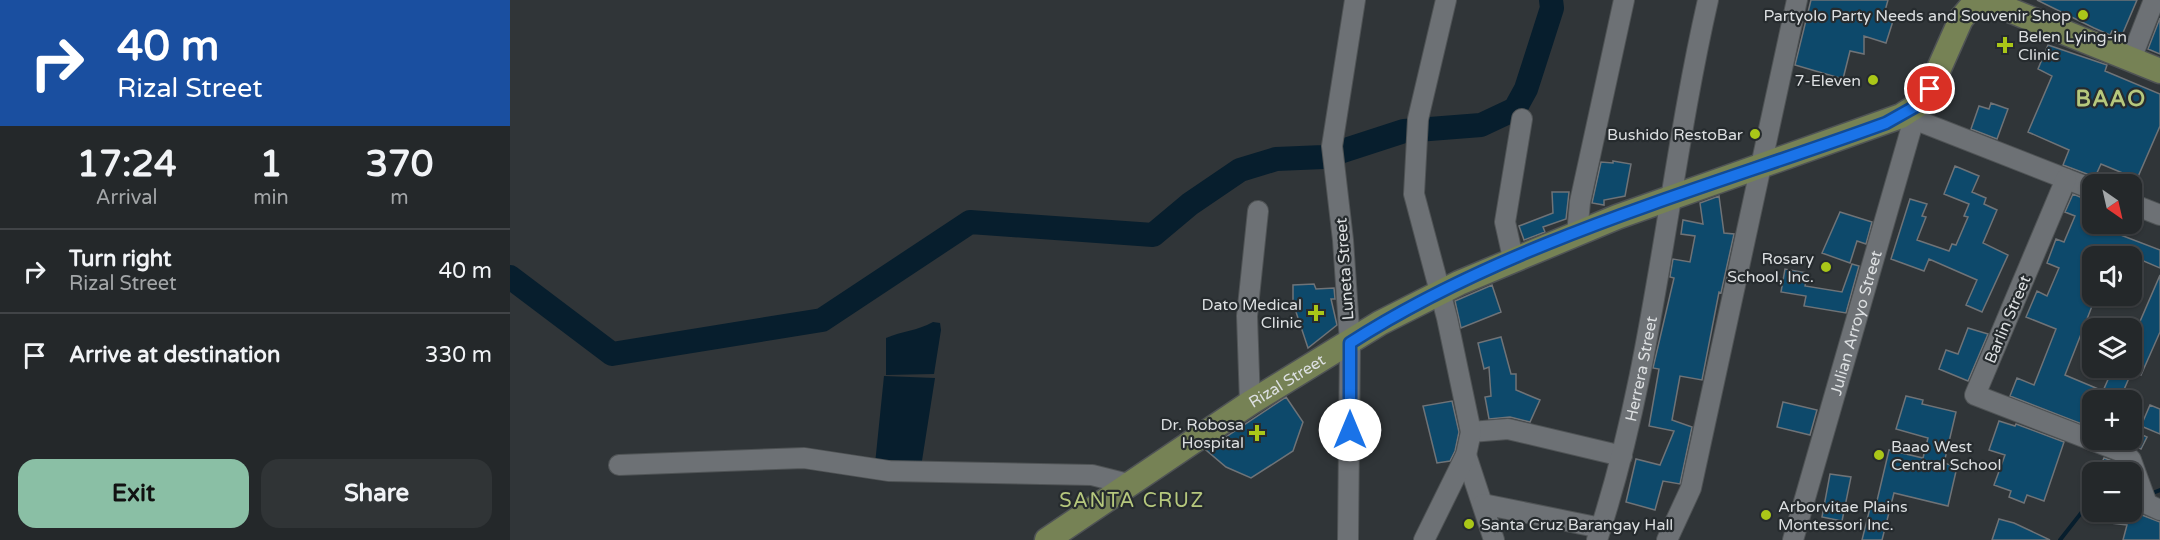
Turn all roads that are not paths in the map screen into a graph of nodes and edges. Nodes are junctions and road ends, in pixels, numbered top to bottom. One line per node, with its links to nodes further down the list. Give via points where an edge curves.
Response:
1 (1355, 0): 22 (street, Luneta Street, via 1333,153)
2 (1446, 0): 21 (street, via 1418,118 1414,194)
3 (1624, 0): 19 (street, via 1580,202)
4 (1708, 0): 15 (street, Herrera Street, via 1682,129)
5 (1797, 0): 12 (street)
6 (2154, 0): 8 (street)
7 (1968, 4): 8 (main road, Rizal Street, via 1992,3); 10 (main road, Rizal Street)
8 (2131, 59): 9 (main road, Rizal Street)
9 (2160, 71)
10 (1917, 112): 12 (main road, Rizal Street); 13 (street); 37 (street, Julian Arroyo Street)
11 (1522, 119): 20 (street, via 1505,222)
12 (1762, 166): 15 (main road, Rizal Street); 36 (street, via 1691,488)
13 (2066, 179): 14 (street); 30 (street, Barlin Street, via 1975,395 2125,453)
14 (2082, 185)
15 (1674, 196): 19 (main road, Rizal Street); 26 (street, Herrera Street)
16 (2142, 207): 18 (street)
17 (1258, 211): 23 (street, via 1247,316)
18 (2159, 213)
19 (1577, 234): 20 (main road, Rizal Street)
20 (1513, 258): 21 (main road, Rizal Street)
21 (1440, 292): 22 (main road, Rizal Street); 24 (street)
22 (1350, 343): 23 (main road, Rizal Street); 33 (street, Luneta Street)
23 (1250, 403): 28 (main road, Rizal Street)
24 (1471, 432): 25 (street); 26 (street, via 1508,429)
25 (1466, 455): 29 (street); 34 (street)
26 (1622, 456): 31 (street, Herrera Street)
27 (619, 465): 28 (street, via 804,458 890,471 1092,475)
28 (1128, 484): 32 (main road, Rizal Street)
29 (1483, 504): 31 (street); 35 (street)
30 (2153, 507)
31 (1599, 534)
32 (1048, 540)
33 (1348, 540)
34 (1424, 540)
35 (1494, 540)
36 (1666, 540)
37 (1793, 540)

